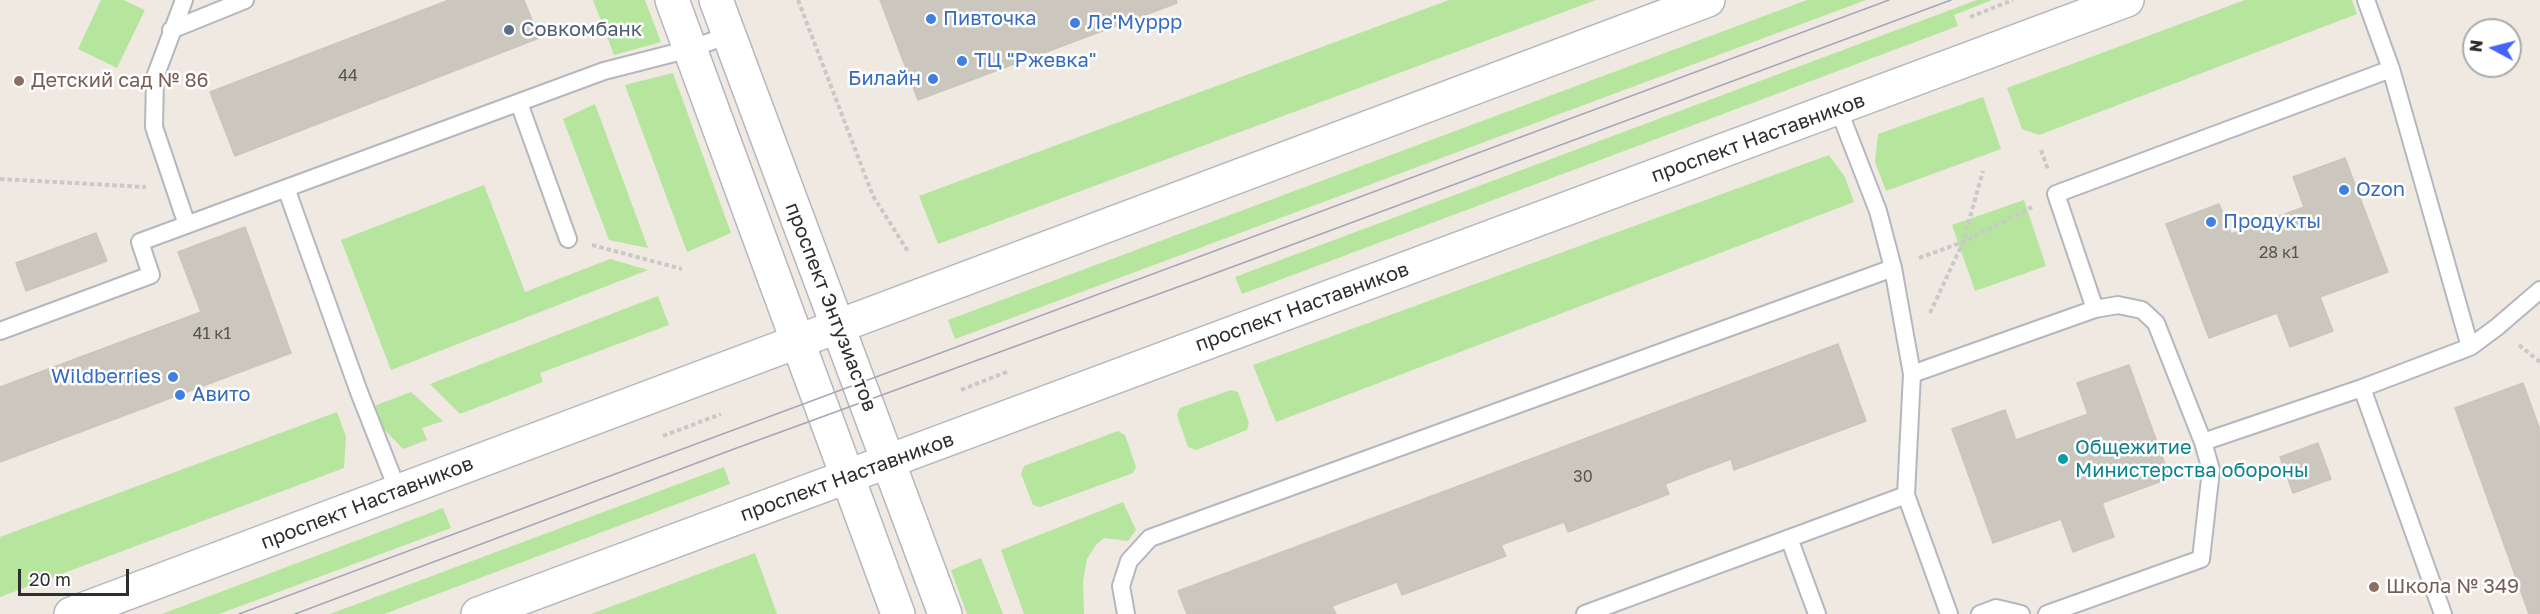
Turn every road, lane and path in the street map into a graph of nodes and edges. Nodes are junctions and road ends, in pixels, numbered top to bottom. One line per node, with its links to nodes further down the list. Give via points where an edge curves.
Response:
1 (184, 0): 11 (lane)
2 (244, 0): 11 (lane)
3 (672, 0): 13 (main road)
4 (716, 0): 12 (main road, проспект Энтузиастов)
5 (798, 0): 25 (path, via 873,196)
6 (1708, 0): 31 (main road, проспект Наставников)
7 (2013, 0): 10 (path)
8 (2127, 0): 16 (main road, проспект Наставников)
9 (2366, 0): 14 (lane)
10 (1970, 17)
11 (171, 30): 20 (lane, via 155,76 154,127)
12 (729, 34): 13 (lane); 31 (main road, проспект Энтузиастов)
13 (690, 49): 15 (lane, via 604,71); 33 (main road)
14 (2391, 69): 21 (lane); 34 (lane)
15 (519, 103): 19 (lane); 23 (lane)
16 (1838, 108): 26 (lane, via 1878,211); 42 (main road, проспект Наставников)
17 (1983, 171): 24 (path)
18 (0, 179): 20 (path)
19 (286, 188): 22 (lane); 44 (lane)
20 (175, 189): 22 (lane)
21 (2056, 194): 24 (path); 29 (lane)
22 (187, 225): 32 (lane, via 140,242 151,275)
23 (568, 238): 27 (path)
24 (1963, 242): 26 (path); 30 (path)
25 (909, 253)
26 (1893, 268): 36 (lane); 51 (lane, via 1150,538 1130,561 1122,586)
27 (682, 269)
28 (2540, 290): 34 (lane)
29 (2095, 309): 36 (lane); 41 (lane, via 2118,305 2142,310 2156,323)
30 (1929, 315)
31 (838, 326): 33 (main road, проспект Наставников); 42 (main road, проспект Энтузиастов)
32 (0, 331)
33 (798, 341): 43 (main road); 44 (main road, проспект Наставников)
34 (2470, 347): 37 (lane)
35 (1009, 371): 38 (path)
36 (1912, 374): 45 (lane)
37 (2362, 388): 41 (lane); 58 (lane)
38 (961, 390)
39 (721, 414): 40 (path)
40 (663, 436)
41 (2203, 442): 57 (lane, via 2211,470 2201,559)
42 (888, 461): 43 (main road, проспект Наставников); 50 (main road, проспект Энтузиастов)
43 (847, 477): 48 (main road, проспект Наставников); 49 (main road)
44 (398, 491): 47 (main road, проспект Наставников)
45 (1906, 495): 46 (lane); 54 (lane)
46 (1789, 538): 52 (lane); 53 (lane)
47 (71, 614)
48 (478, 614)
49 (897, 614)
50 (945, 614)
51 (1126, 614)
52 (1585, 614)
53 (1817, 614)
54 (1949, 614)
55 (1980, 614): 56 (lane, via 1996,608)
56 (2021, 614)
57 (2047, 614)
58 (2443, 614)

